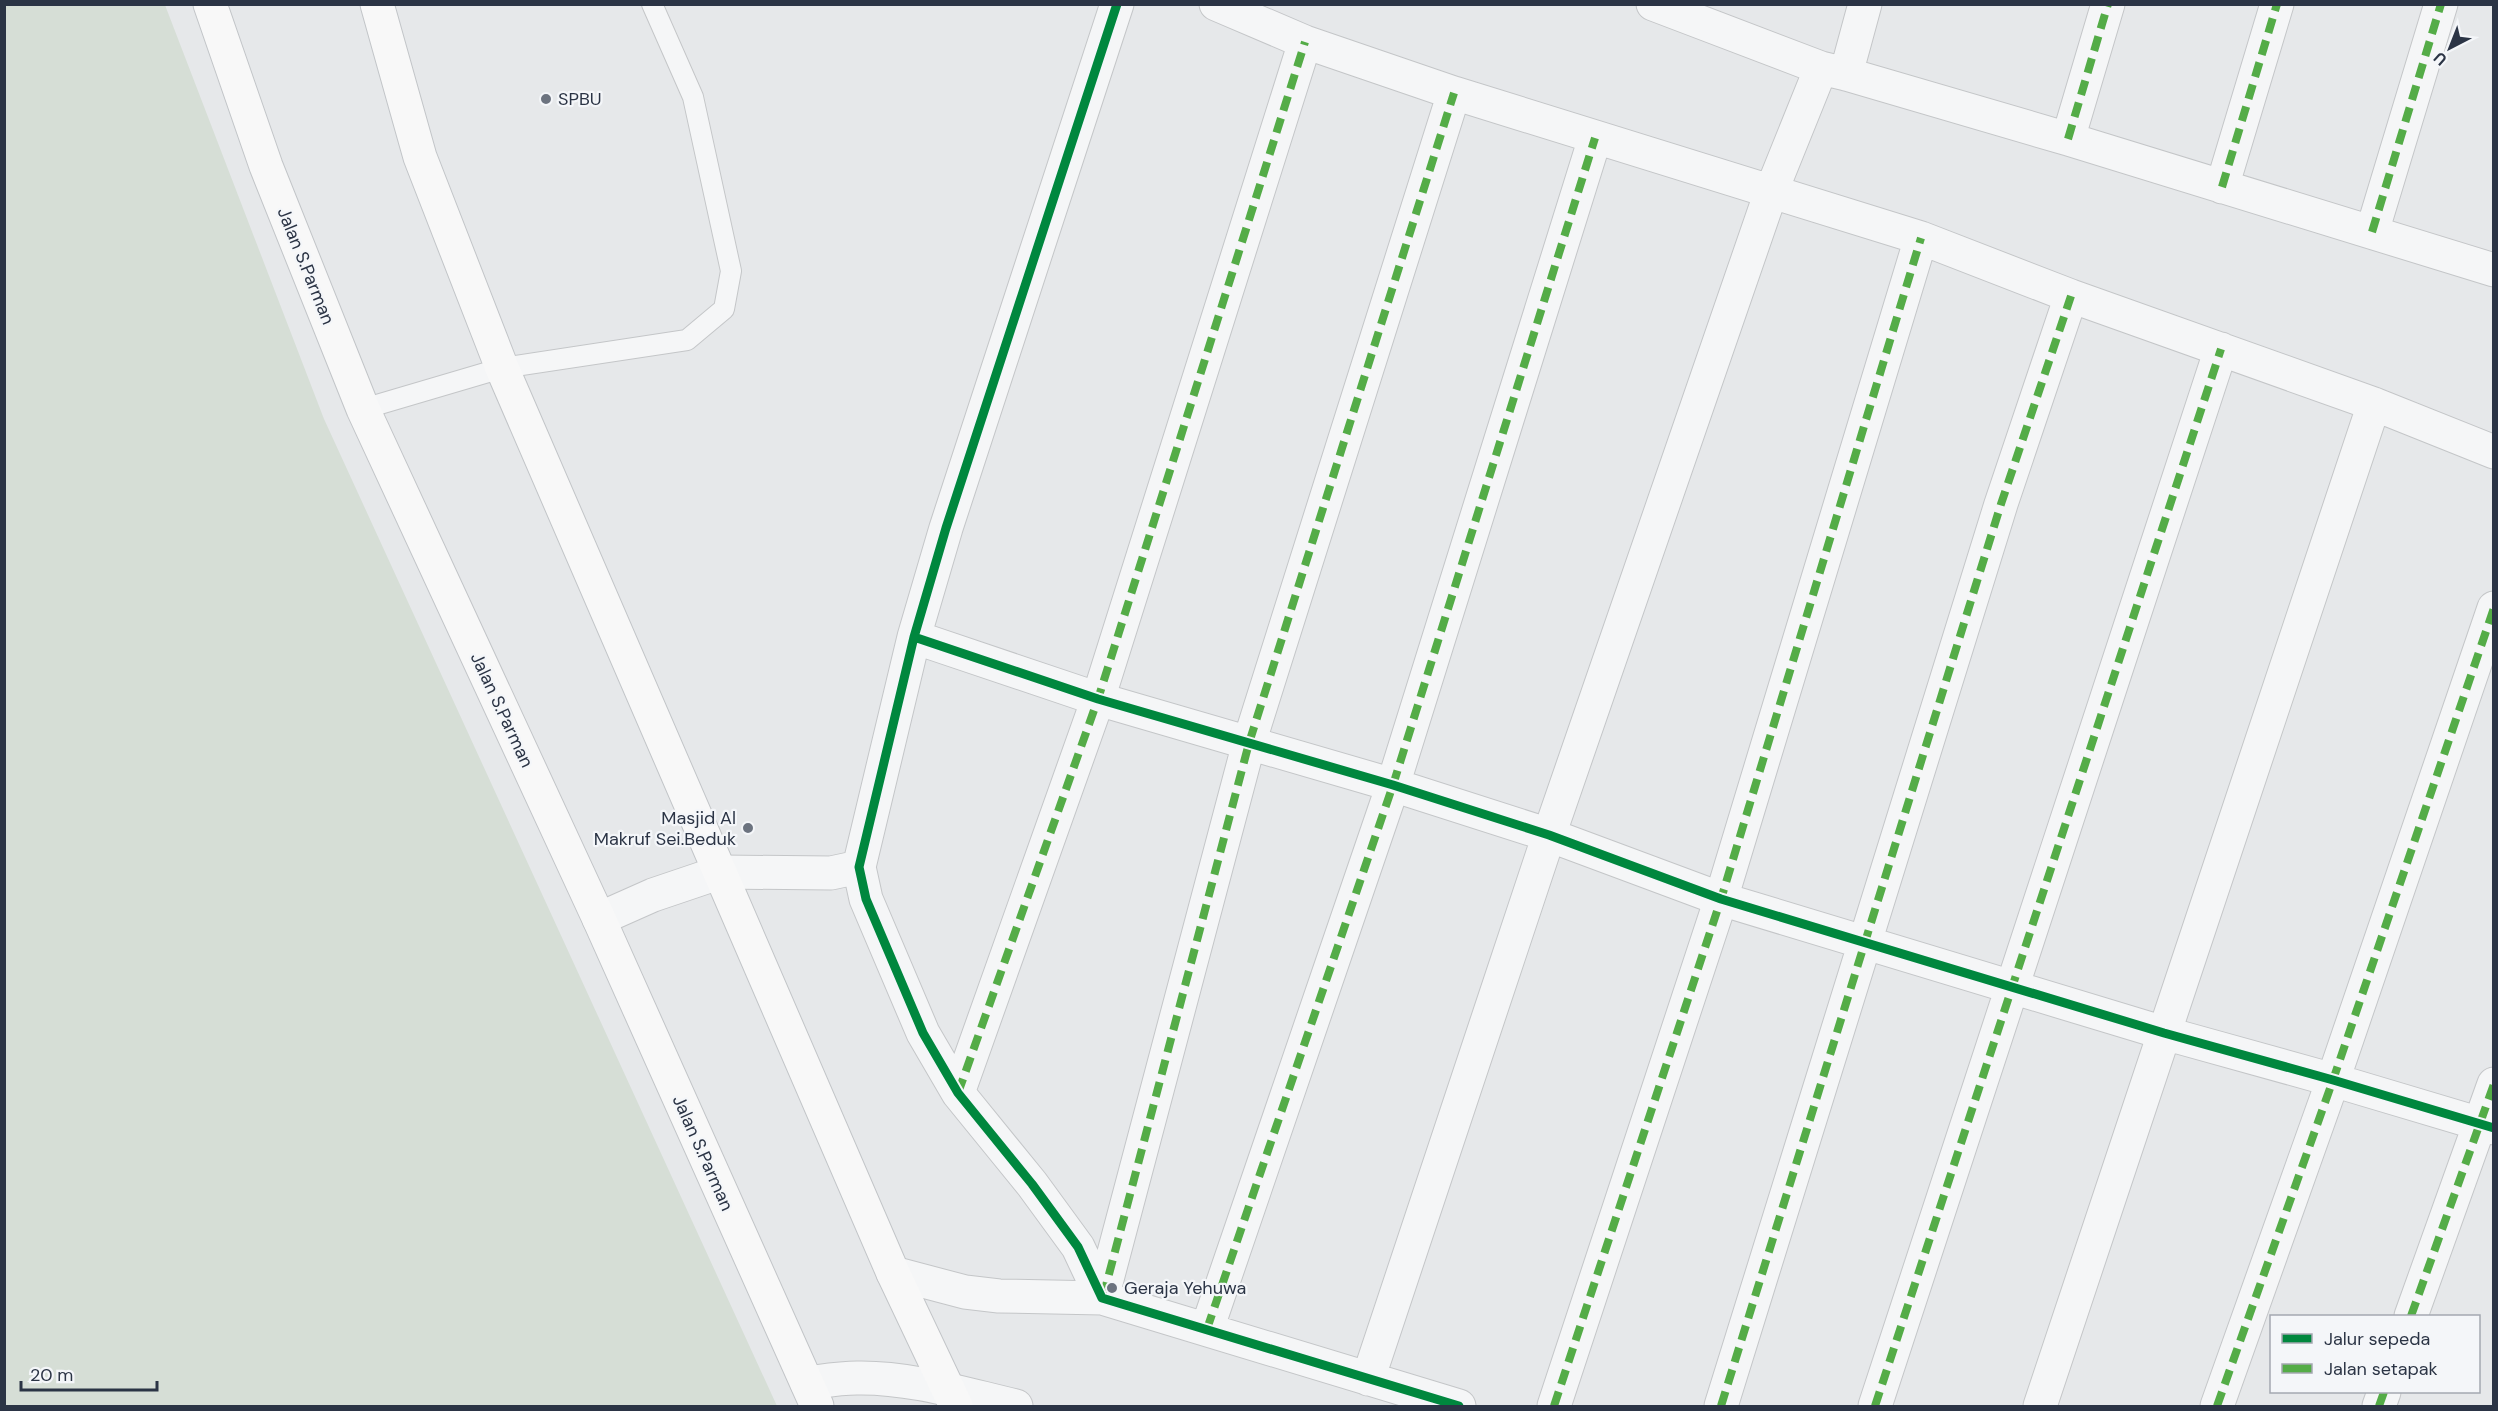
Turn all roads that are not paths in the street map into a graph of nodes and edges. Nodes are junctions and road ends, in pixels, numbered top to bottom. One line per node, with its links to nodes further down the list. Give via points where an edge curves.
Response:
1 (210, 4): 25 (main road, Jalan S.Parman, via 266,166)
2 (378, 4): 23 (main road, via 420,157)
3 (652, 4): 23 (lane, via 693,98 731,271 724,309 687,340)
4 (1117, 4): 28 (street)
5 (1216, 4): 11 (street)
6 (1653, 4): 12 (street)
7 (1865, 4): 12 (street)
8 (2108, 4): 15 (street)
9 (2277, 4): 16 (street)
10 (2441, 4): 18 (street)
11 (1305, 42): 13 (street); 29 (street)
12 (1833, 71): 15 (street); 17 (street)
13 (1454, 93): 14 (street); 30 (street)
14 (1595, 138): 17 (street); 31 (street)
15 (2068, 139): 16 (street)
16 (2222, 187): 18 (street)
17 (1771, 192): 19 (street); 32 (street)
18 (2372, 232): 20 (street)
19 (1921, 238): 21 (street); 35 (street)
20 (2493, 270)
21 (2071, 296): 22 (street); 37 (street)
22 (2221, 349): 24 (street); 38 (street)
23 (502, 368): 25 (lane); 34 (main road)
24 (2374, 404): 26 (street); 39 (street)
25 (363, 409): 36 (main road, Jalan S.Parman)
26 (2493, 452)
27 (2493, 608): 40 (street)
28 (914, 637): 29 (street); 33 (street)
29 (1098, 699): 30 (street); 42 (street)
30 (1249, 743): 31 (street); 45 (street)
31 (1393, 784): 32 (street); 47 (street)
32 (1549, 835): 35 (street); 48 (street)
33 (859, 867): 34 (street, via 831,873); 42 (street, via 866,899 899,980 923,1033)
34 (707, 876): 36 (street); 44 (main road)
35 (1721, 899): 37 (street); 53 (street)
36 (599, 919): 49 (main road, Jalan S.Parman)
37 (1863, 943): 38 (street); 54 (street)
38 (2011, 987): 39 (street); 55 (street)
39 (2164, 1033): 40 (street); 56 (street)
40 (2333, 1080): 43 (street); 57 (street)
41 (2493, 1084): 43 (street)
42 (958, 1092): 45 (street, via 1078,1247)
43 (2487, 1127): 46 (street)
44 (893, 1273): 45 (street, via 965,1292); 50 (main road)
45 (1102, 1298): 47 (street)
46 (2412, 1315)
47 (1207, 1329): 48 (street)
48 (1368, 1379): 52 (street)
49 (812, 1395): 50 (street, via 866,1378 888,1379)
50 (953, 1398): 51 (street)
51 (1016, 1407)
52 (1459, 1407)
53 (1554, 1407)
54 (1721, 1407)
55 (1875, 1407)
56 (2040, 1407)
57 (2217, 1407)

